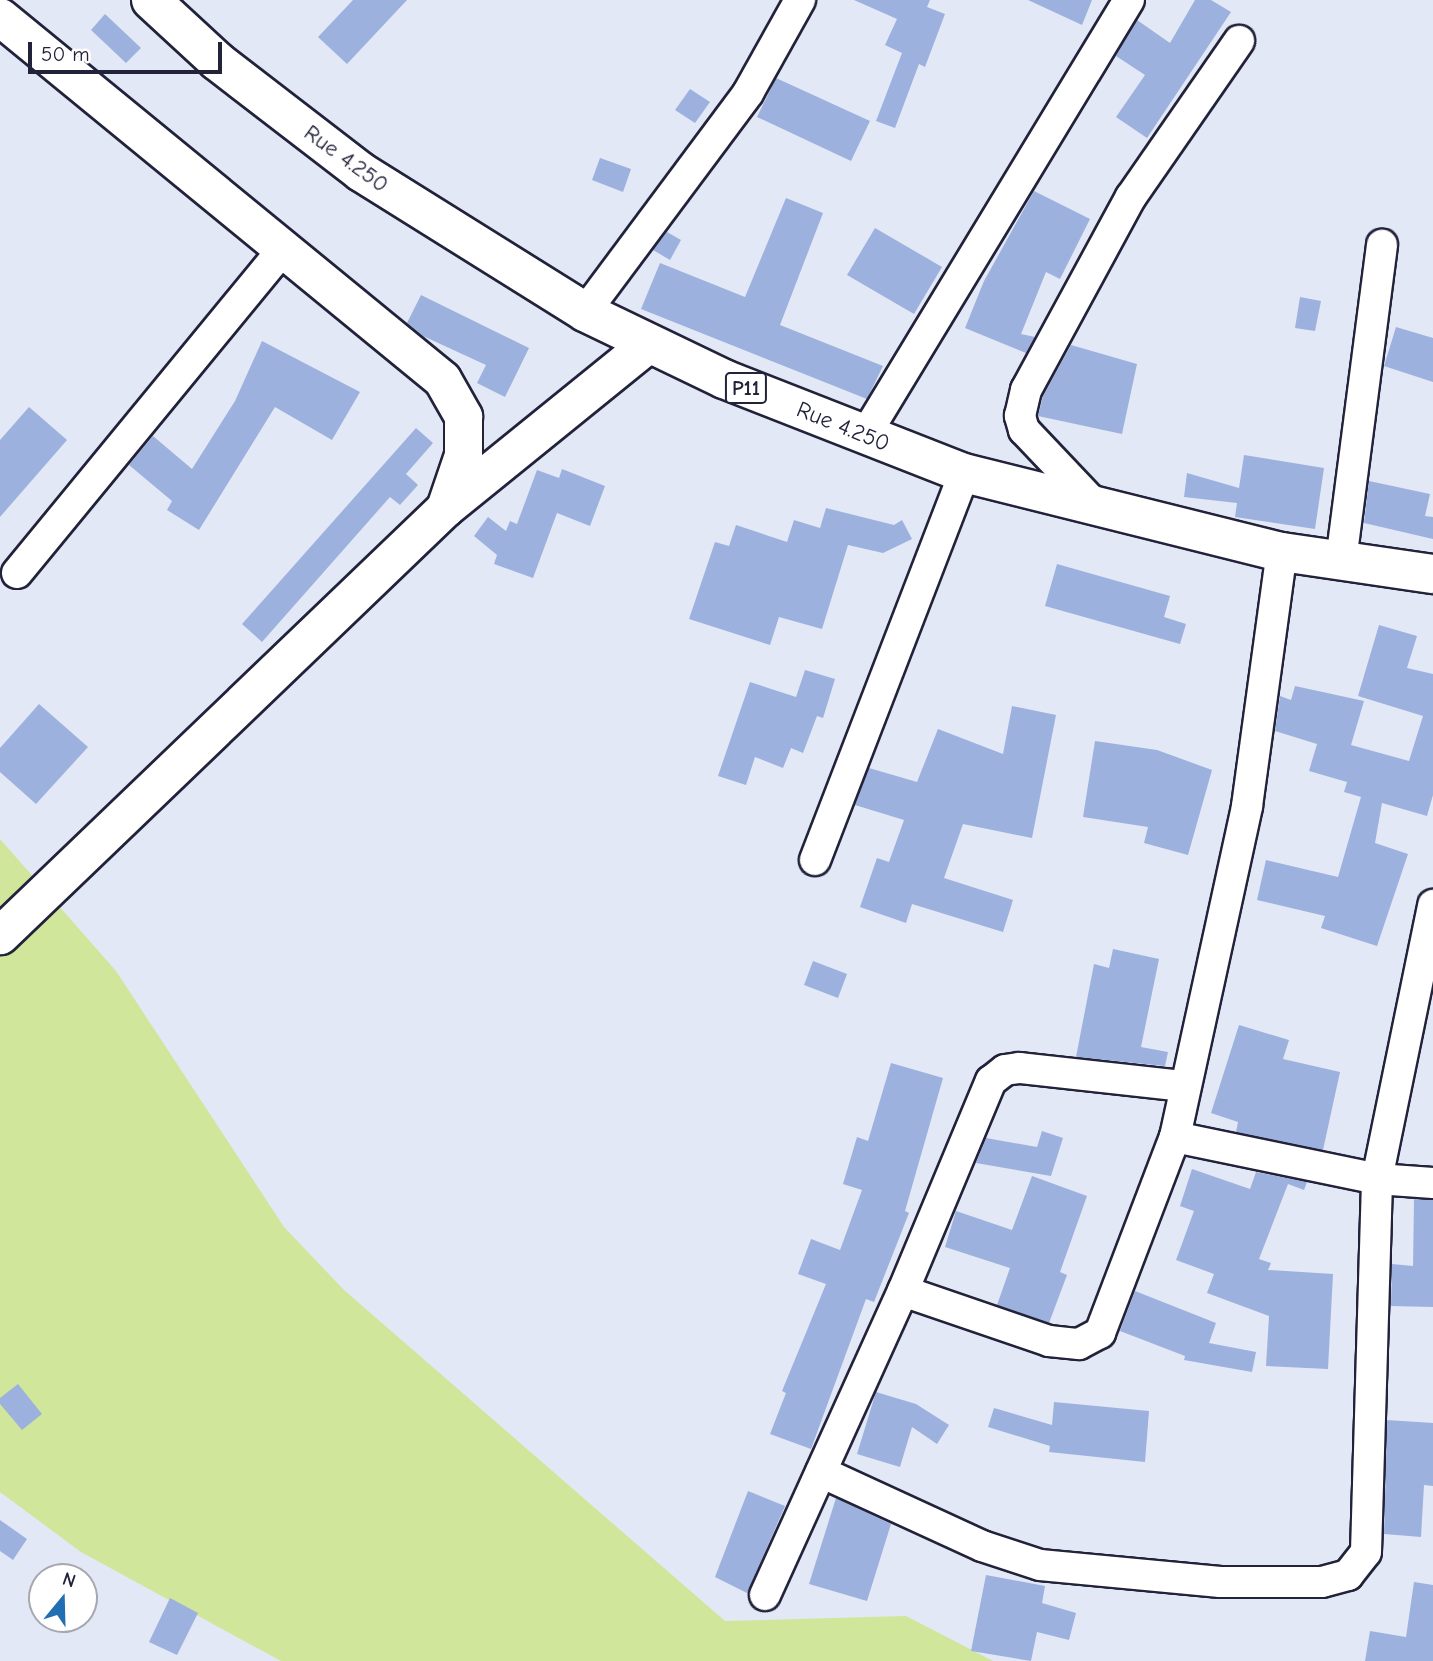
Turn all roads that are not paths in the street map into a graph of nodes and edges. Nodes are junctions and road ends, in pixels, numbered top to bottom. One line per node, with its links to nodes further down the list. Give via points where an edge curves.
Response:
1 (151, 0): 8 (main road, Rue 4.250 / P11, via 217,61 361,172)
2 (800, 0): 8 (street, via 748,93)
3 (1129, 0): 10 (street)
4 (0, 17): 7 (street)
5 (1240, 41): 13 (street, via 1131,197 1026,390 1020,416 1024,430)
6 (1382, 245): 15 (street)
7 (283, 249): 12 (street, via 442,379 463,416 463,455); 16 (street)
8 (585, 312): 9 (main road, Rue 4.250 / P11)
9 (649, 343): 10 (main road, Rue 4.250 / P11); 12 (street)
10 (864, 437): 11 (main road, Rue 4.250 / P11)
11 (964, 473): 13 (main road, Rue 4.250 / P11); 18 (street)
12 (445, 508): 20 (street)
13 (1099, 510): 14 (main road, Rue 4.250 / P11)
14 (1282, 552): 15 (main road, Rue 4.250 / P11); 21 (street, via 1247,806)
15 (1341, 561): 17 (main road, Rue 4.250 / P11)
16 (17, 573)
17 (1433, 574)
18 (815, 860)
19 (1433, 905): 23 (street)
20 (0, 935)
21 (1183, 1086): 22 (street); 25 (street, via 1005,1070 991,1081)
22 (1175, 1137): 23 (street); 25 (street, via 1100,1333 1079,1344 1049,1341)
23 (1377, 1179): 24 (street); 26 (street, via 1366,1552 1348,1575 1322,1582 1220,1582 1040,1565 982,1546)
24 (1433, 1183)
25 (903, 1291): 26 (street)
26 (821, 1472): 27 (street)
27 (765, 1595)

